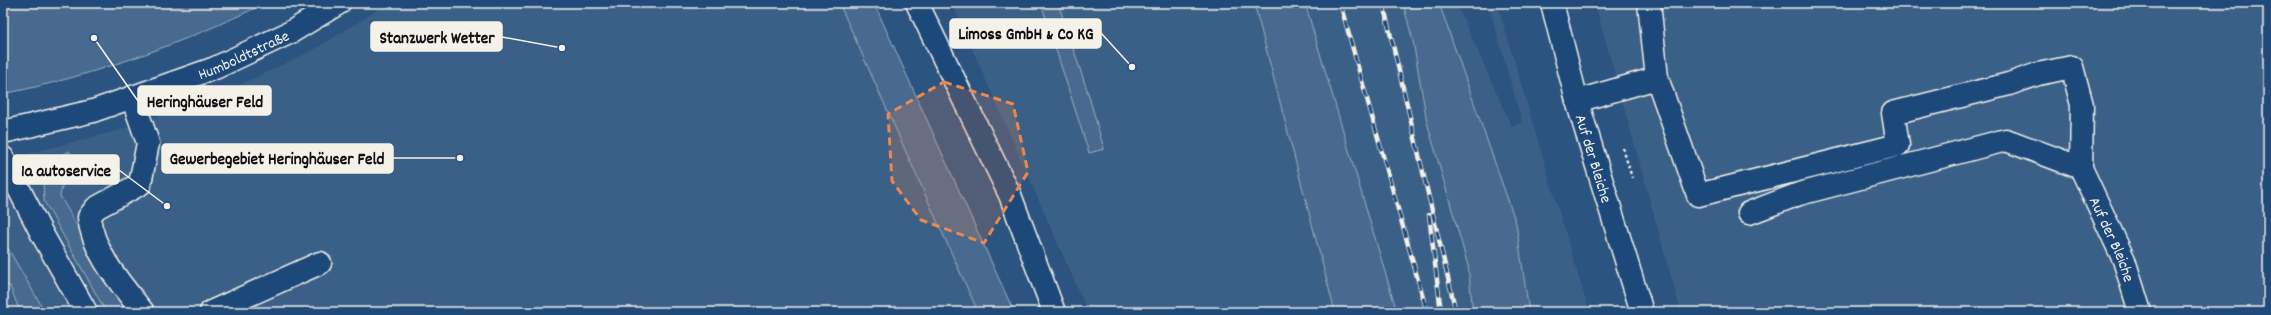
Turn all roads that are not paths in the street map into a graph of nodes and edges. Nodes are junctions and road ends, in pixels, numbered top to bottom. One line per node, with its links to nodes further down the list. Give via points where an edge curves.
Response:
1 (339, 3): 6 (street, Humboldtstraße, via 291,32 214,68)
2 (917, 3): 16 (street, via 1010,195)
3 (1552, 3): 7 (street, Auf der Bleiche)
4 (1649, 3): 5 (street)
5 (1657, 78): 7 (street); 10 (street, via 1698,195 1898,145 1893,113 2072,67 2082,106)
6 (132, 97): 8 (street, Humboldtstraße, via 93,111); 14 (street, via 148,143 140,184 96,208 89,217 90,229 113,275)
7 (1577, 101): 17 (street, Auf der Bleiche)
8 (3, 132)
9 (3, 158): 13 (street)
10 (2081, 168): 11 (street, via 2006,140 1799,194); 18 (street, Auf der Bleiche, via 2124,260)
11 (1749, 213)
12 (320, 263): 15 (street)
13 (86, 312)
14 (143, 312)
15 (211, 312)
16 (1054, 312)
17 (1642, 312)
18 (2140, 312)

